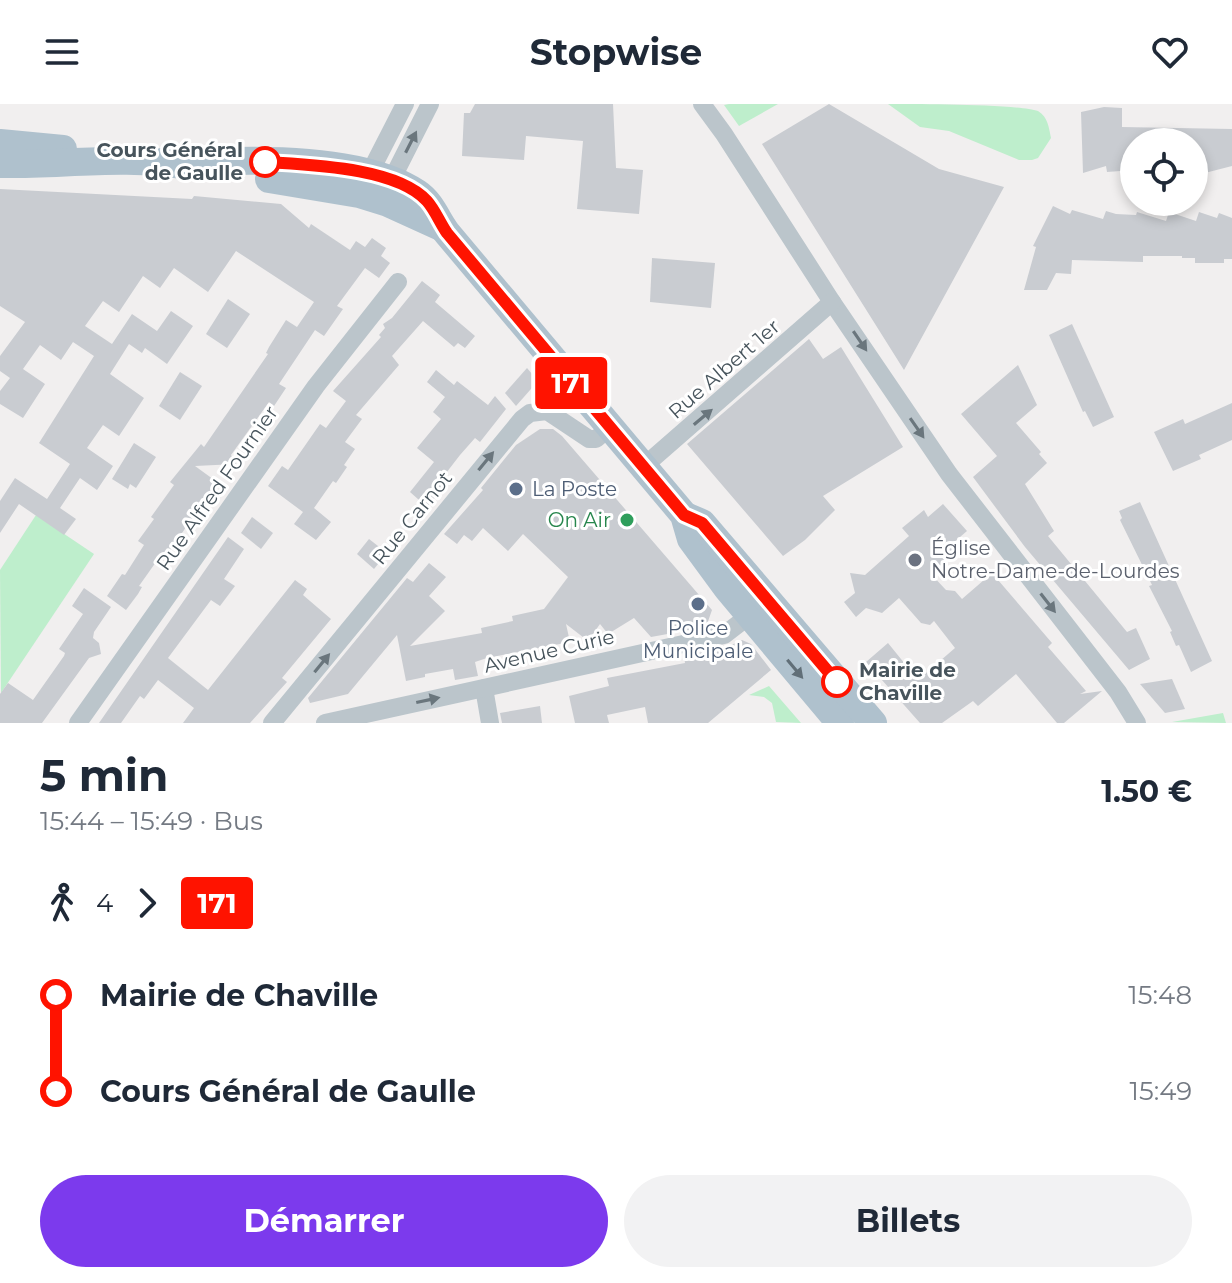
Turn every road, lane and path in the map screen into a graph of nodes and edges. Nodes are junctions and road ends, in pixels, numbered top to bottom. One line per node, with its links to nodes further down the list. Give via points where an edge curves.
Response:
1 (405, 104): 7 (street)
2 (430, 104): 7 (street, one-way to 2)
3 (702, 104): 9 (street)
4 (0, 143): 5 (main road)
5 (123, 160): 6 (main road); 7 (main road)
6 (0, 164)
7 (375, 187): 10 (main road, via 418,194 428,202 444,229)
8 (398, 282): 14 (street, Rue Alfred Fournier, via 316,386)
9 (832, 302): 11 (street, Rue Albert 1er, one-way to 9); 20 (street, one-way to 20, via 949,474)
10 (609, 428): 11 (main road); 15 (street, Rue Carnot, one-way to 10, via 522,419 547,411 589,439)
11 (643, 467): 12 (main road, via 684,515 702,523)
12 (753, 602): 13 (street, Avenue Curie, via 724,635); 18 (main road, one-way to 18); 19 (main road)
13 (484, 688): 16 (street, Avenue Curie, one-way to 13); 17 (street)
14 (78, 723)
15 (272, 723)
16 (325, 723)
17 (490, 723)
18 (840, 723)
19 (873, 723)
20 (1137, 723)

